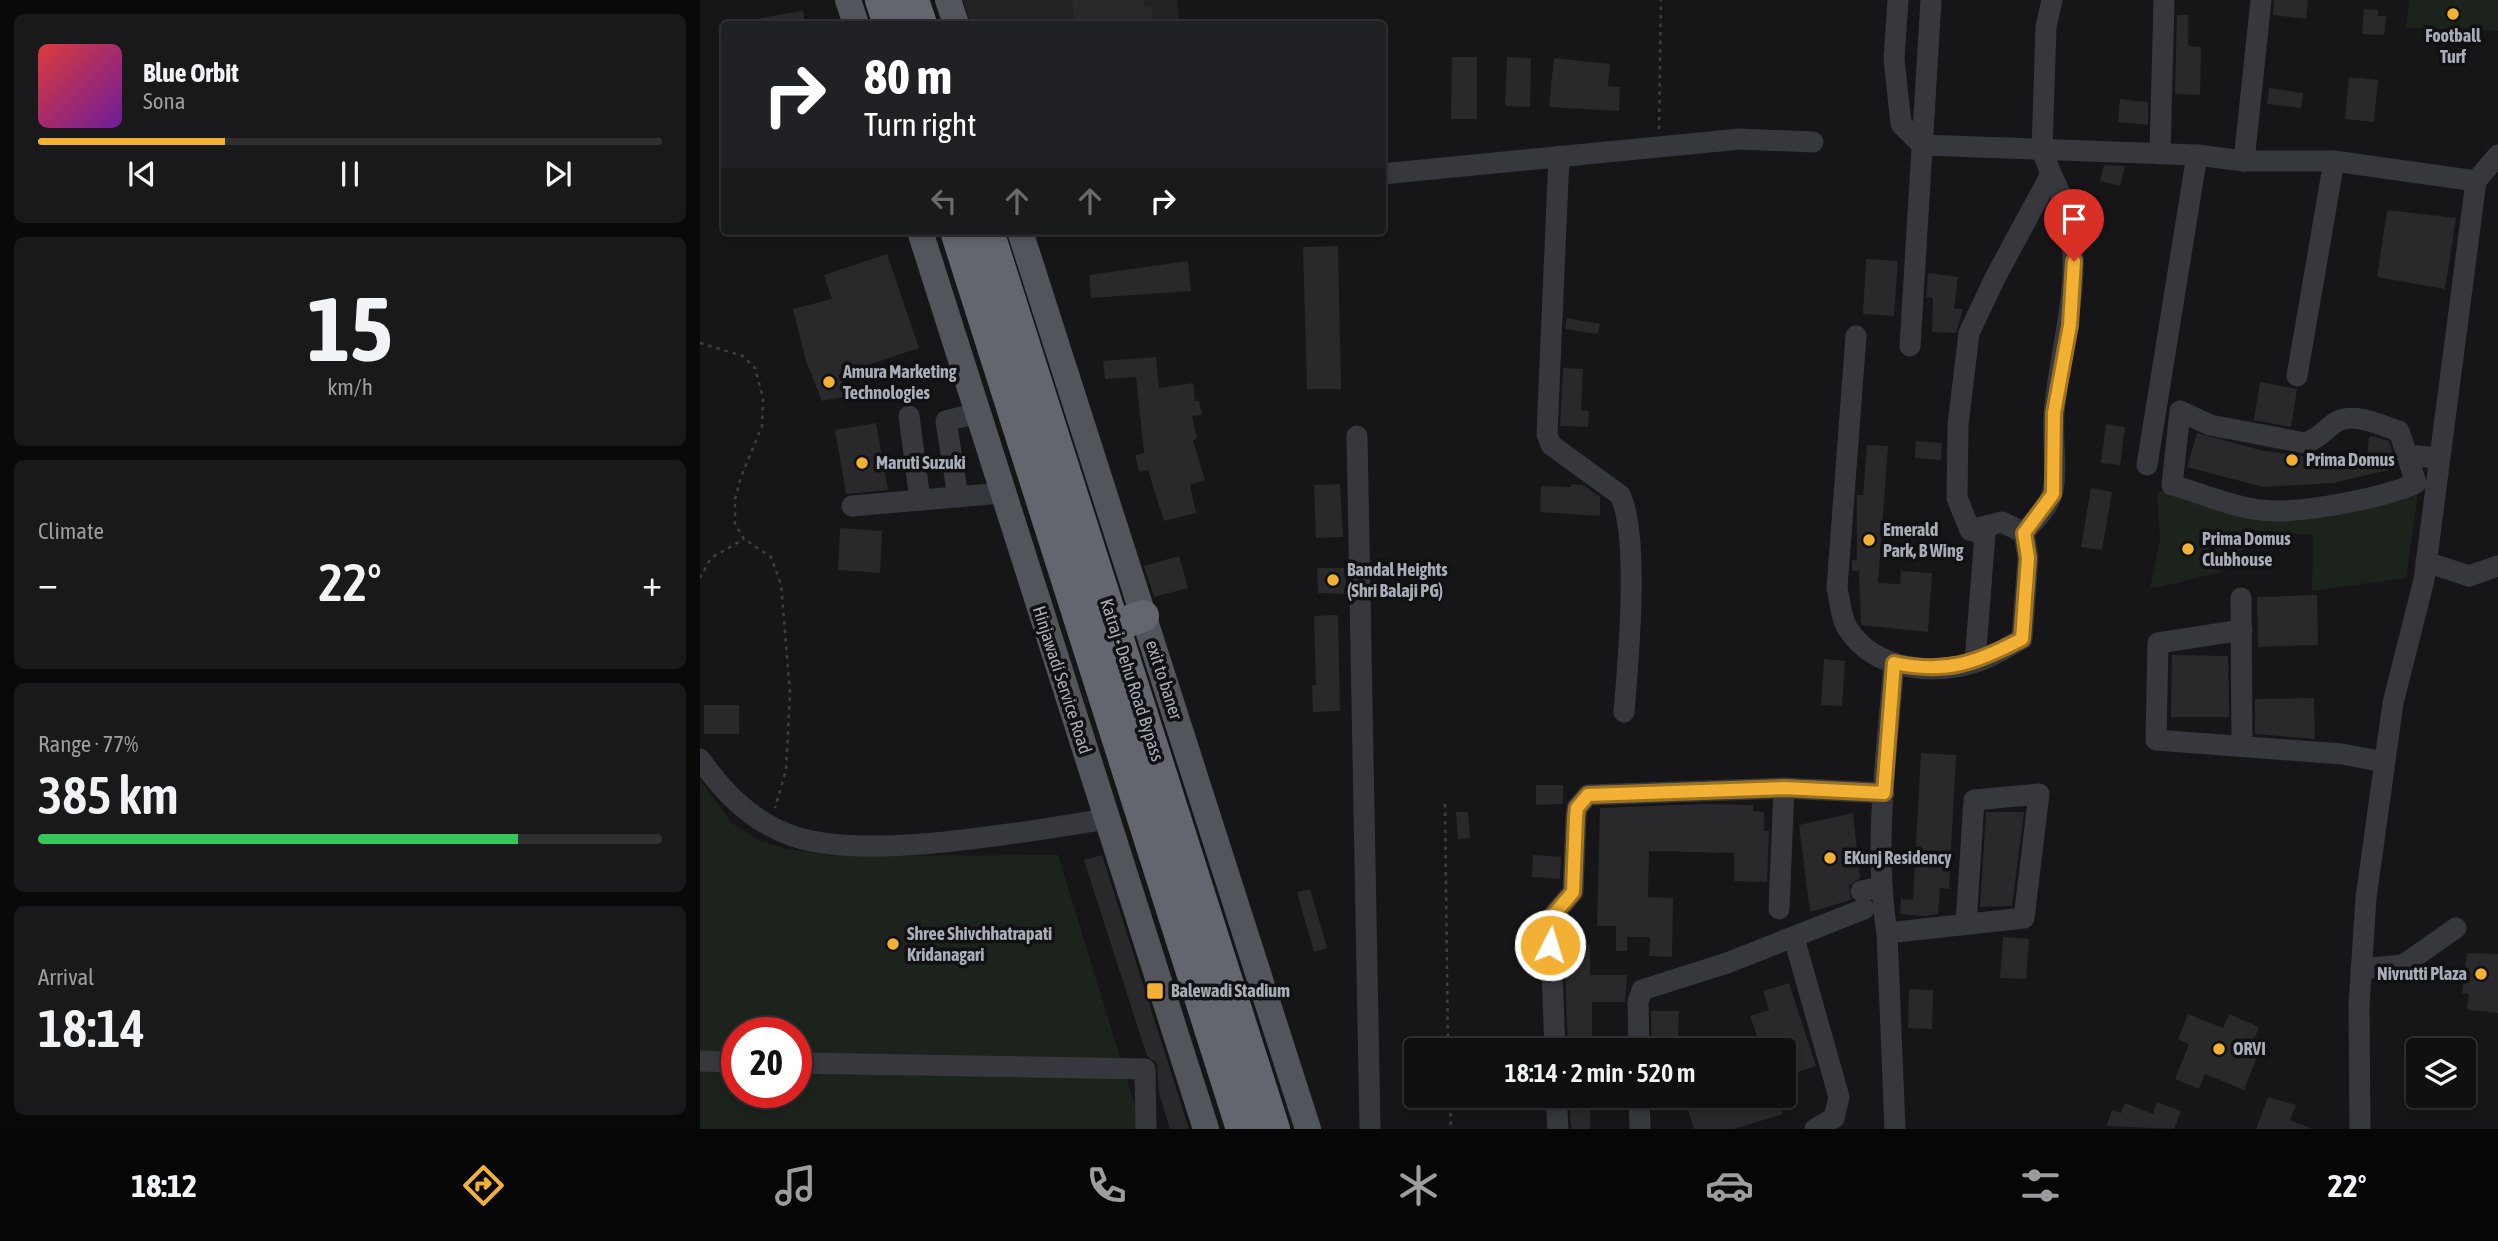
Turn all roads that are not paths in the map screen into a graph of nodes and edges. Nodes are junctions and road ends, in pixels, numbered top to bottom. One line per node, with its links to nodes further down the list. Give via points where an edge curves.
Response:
1 (848, 0): 10 (main road)
2 (881, 0): 11 (highway)
3 (913, 0): 12 (highway)
4 (948, 0): 13 (main road)
5 (1898, 0): 15 (street, via 1894,59 1901,124)
6 (1931, 0): 15 (street)
7 (2052, 0): 16 (street, via 2046,27)
8 (2164, 0): 17 (street)
9 (2261, 0): 21 (street)
10 (855, 21)
11 (888, 21)
12 (920, 21)
13 (955, 21)
14 (1813, 142): 20 (street, via 1740,139)
15 (1922, 145): 16 (street); 31 (street)
16 (2042, 150): 17 (street); 23 (street)
17 (2160, 154): 18 (street)
18 (2197, 155): 21 (street); 38 (street)
19 (2498, 155): 25 (street)
20 (1559, 156): 24 (street); 52 (street, via 1547,434 1551,445 1620,495 1625,505 1630,592)
21 (2244, 161): 22 (street)
22 (2334, 161): 25 (street); 32 (street)
23 (2051, 173): 43 (street, via 1969,333 1958,425 1957,498); 44 (street, via 2065,198 2074,261 2070,325 2054,413 2053,494)
24 (1386, 174)
25 (2476, 181): 37 (street)
26 (921, 235): 33 (main road, Hinjawadi Service Road)
27 (957, 235): 75 (highway, Katraj - Dehu Road Bypass)
28 (989, 235): 48 (highway, Katraj - Dehu Road Bypass)
29 (1021, 235): 48 (main road, exit to baner)
30 (1856, 336): 51 (street, via 1837,588 1846,628 1870,654)
31 (1910, 346)
32 (2298, 376)
33 (977, 413): 39 (main road, Hinjawadi Service Road); 40 (street, via 946,421)
34 (909, 416): 41 (street)
35 (1357, 436): 78 (street)
36 (2407, 455): 36 (street, via 2399,431 2354,418 2341,419 2318,439 2305,443 2210,425 2180,411 2172,485 2262,510 2326,506 2398,492 2416,483); 37 (street)
37 (2438, 458): 45 (street)
38 (2147, 465)
39 (1002, 494): 40 (street); 58 (main road, Hinjawadi Service Road)
40 (958, 497): 41 (street)
41 (920, 500): 42 (street)
42 (852, 506)
43 (1970, 530): 44 (street, via 2003,522); 50 (street, via 1985,534)
44 (2024, 533): 50 (street, via 2028,558 2022,639)
45 (2426, 562): 46 (street, via 2469,576); 55 (street)
46 (2498, 566)
47 (2241, 598): 49 (street)
48 (1129, 621): 76 (highway, Katraj - Dehu Road Bypass); 77 (main road, exit to baner)
49 (2242, 630): 53 (street); 53 (street, via 2158,643 2156,740)
50 (1975, 662): 51 (street, via 1923,669)
51 (1894, 663): 57 (street)
52 (1624, 712)
53 (2242, 746): 55 (street)
54 (700, 759): 58 (street, via 731,800 770,825 794,836 835,844 896,844)
55 (2384, 762): 65 (street)
56 (1784, 788): 57 (street); 60 (street); 66 (street, via 1588,795 1582,801 1576,817 1573,892 1550,919)
57 (1884, 793): 59 (street)
58 (1107, 819): 74 (main road, Hinjawadi Service Road)
59 (1882, 887): 63 (street); 64 (street)
60 (1779, 909)
61 (1966, 924): 61 (street, via 2024,918 2039,794 1974,800); 63 (street)
62 (2456, 928): 65 (street, via 2403,965)
63 (1887, 933): 82 (street)
64 (1794, 938): 67 (street, via 1642,990); 81 (street, via 1839,1097 1834,1118)
65 (2361, 970): 83 (street)
66 (1555, 1038)
67 (1639, 1038)
68 (700, 1061): 69 (street)
69 (721, 1062)
70 (812, 1063): 73 (street, via 1146,1069)
71 (1557, 1108): 79 (street)
72 (1639, 1108): 80 (street)
73 (1146, 1129)
74 (1206, 1129)
75 (1242, 1129)
76 (1274, 1129)
77 (1308, 1129)
78 (1370, 1129)
79 (1558, 1129)
80 (1640, 1129)
81 (1815, 1129)
82 (1895, 1129)
83 (2360, 1129)

